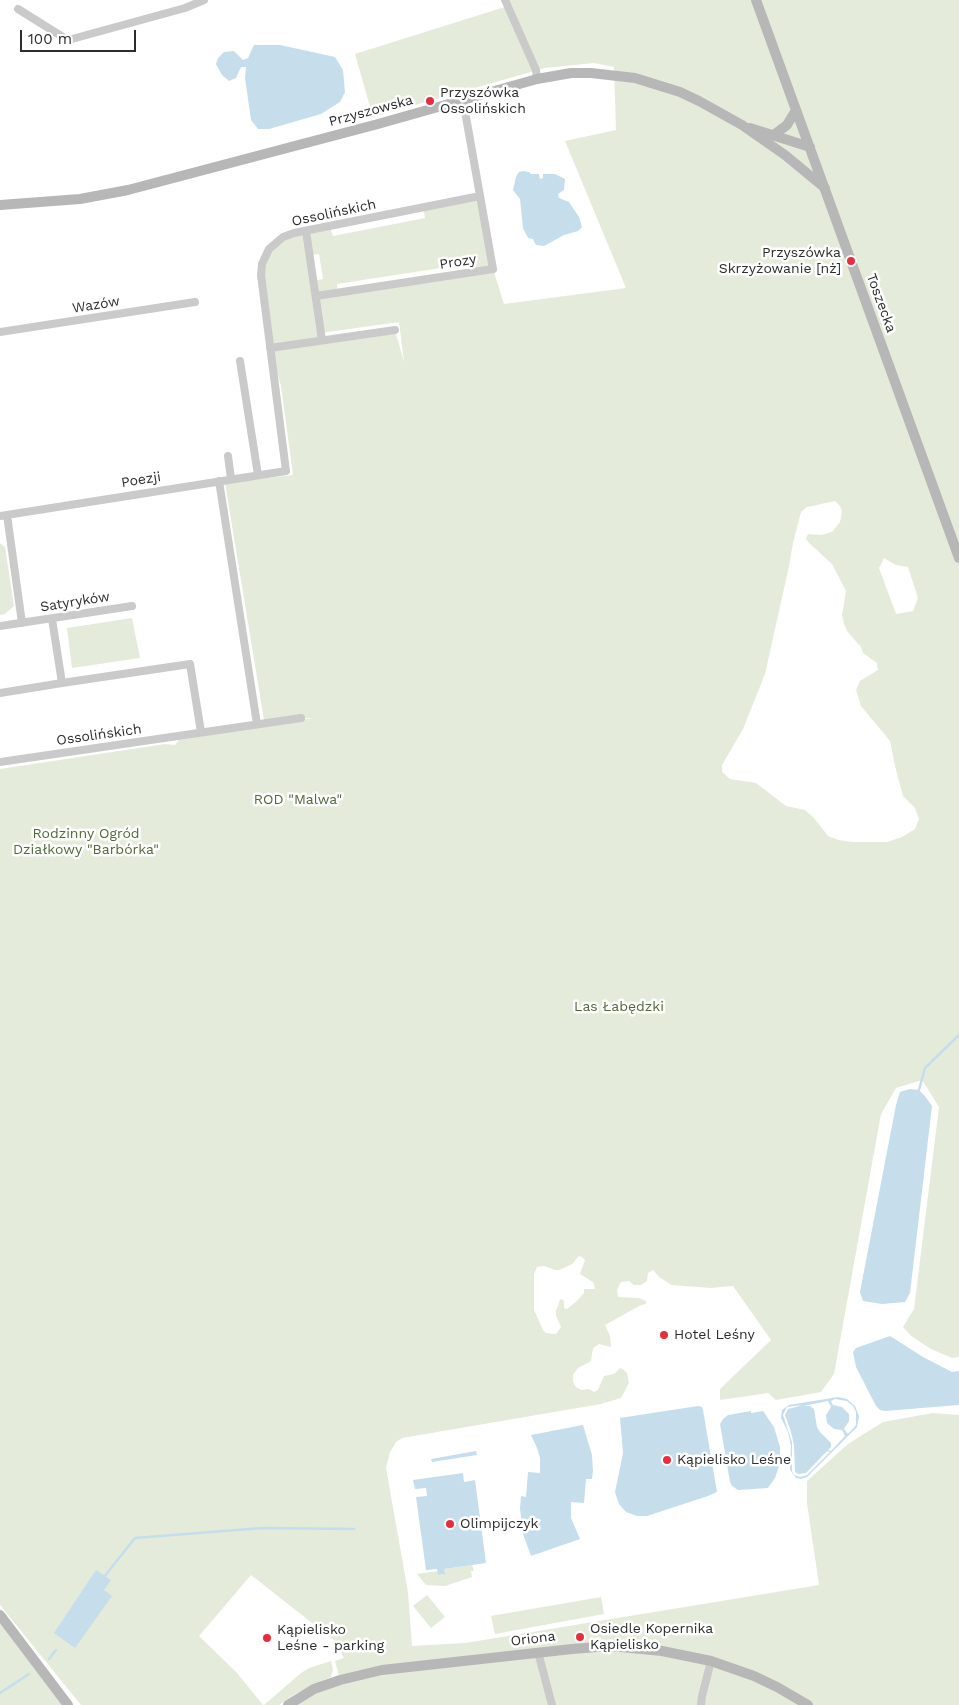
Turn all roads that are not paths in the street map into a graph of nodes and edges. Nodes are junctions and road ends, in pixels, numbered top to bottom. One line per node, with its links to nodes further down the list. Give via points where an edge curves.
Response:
1 (204, 0): 4 (street, via 72,39 66,39)
2 (506, 0): 5 (street)
3 (756, 0): 7 (street, Toszecka)
4 (18, 9)
5 (537, 79): 6 (street, Przyszowska); 8 (street, Przyszowska, via 571,73 635,78 680,92)
6 (463, 100): 13 (street, Prozy); 14 (street, Przyszowska, via 128,190 80,199)
7 (796, 110): 9 (street, via 787,125); 10 (street, Toszecka)
8 (742, 125): 9 (street, Przyszowska); 11 (street, Przyszowska)
9 (775, 134): 10 (street, Przyszowska)
10 (810, 147): 11 (street); 12 (street, Toszecka)
11 (785, 155): 12 (street, Przyszowska)
12 (825, 188): 29 (street, Toszecka)
13 (480, 196): 15 (street, Ossolińskich); 16 (street, Prozy, via 493,269)
14 (0, 205)
15 (306, 231): 16 (street); 21 (street, Ossolińskich, via 278,240 262,264)
16 (316, 296): 20 (street)
17 (195, 302): 19 (street, Wazów)
18 (395, 330): 20 (street)
19 (0, 332)
20 (322, 340): 21 (street)
21 (270, 348): 24 (street, Ossolińskich)
22 (240, 361): 25 (street)
23 (228, 456): 26 (street)
24 (286, 471): 25 (street, Poezji)
25 (258, 475): 26 (street, Poezji)
26 (231, 479): 27 (street, Poezji)
27 (220, 481): 28 (street, Poezji); 37 (street)
28 (4, 515): 32 (street, Satyryków)
29 (959, 558)
30 (132, 606): 31 (street, Satyryków)
31 (52, 619): 32 (street, Satyryków); 34 (street)
32 (22, 623): 33 (street, Satyryków)
33 (0, 626)
34 (62, 683): 35 (street); 38 (street, via 190,664)
35 (0, 693)
36 (301, 718): 37 (street, Ossolińskich)
37 (257, 724): 38 (street, Ossolińskich)
38 (201, 732): 39 (street, Ossolińskich)
39 (0, 762)
40 (0, 1615): 43 (street)
41 (538, 1652): 42 (street, Oriona, via 621,1647); 44 (street, Oriona, via 361,1674 314,1689); 45 (street)
42 (711, 1661): 46 (street); 47 (street, Oriona, via 754,1676)
43 (68, 1705)
44 (288, 1705)
45 (552, 1705)
46 (701, 1705)
47 (808, 1705)

